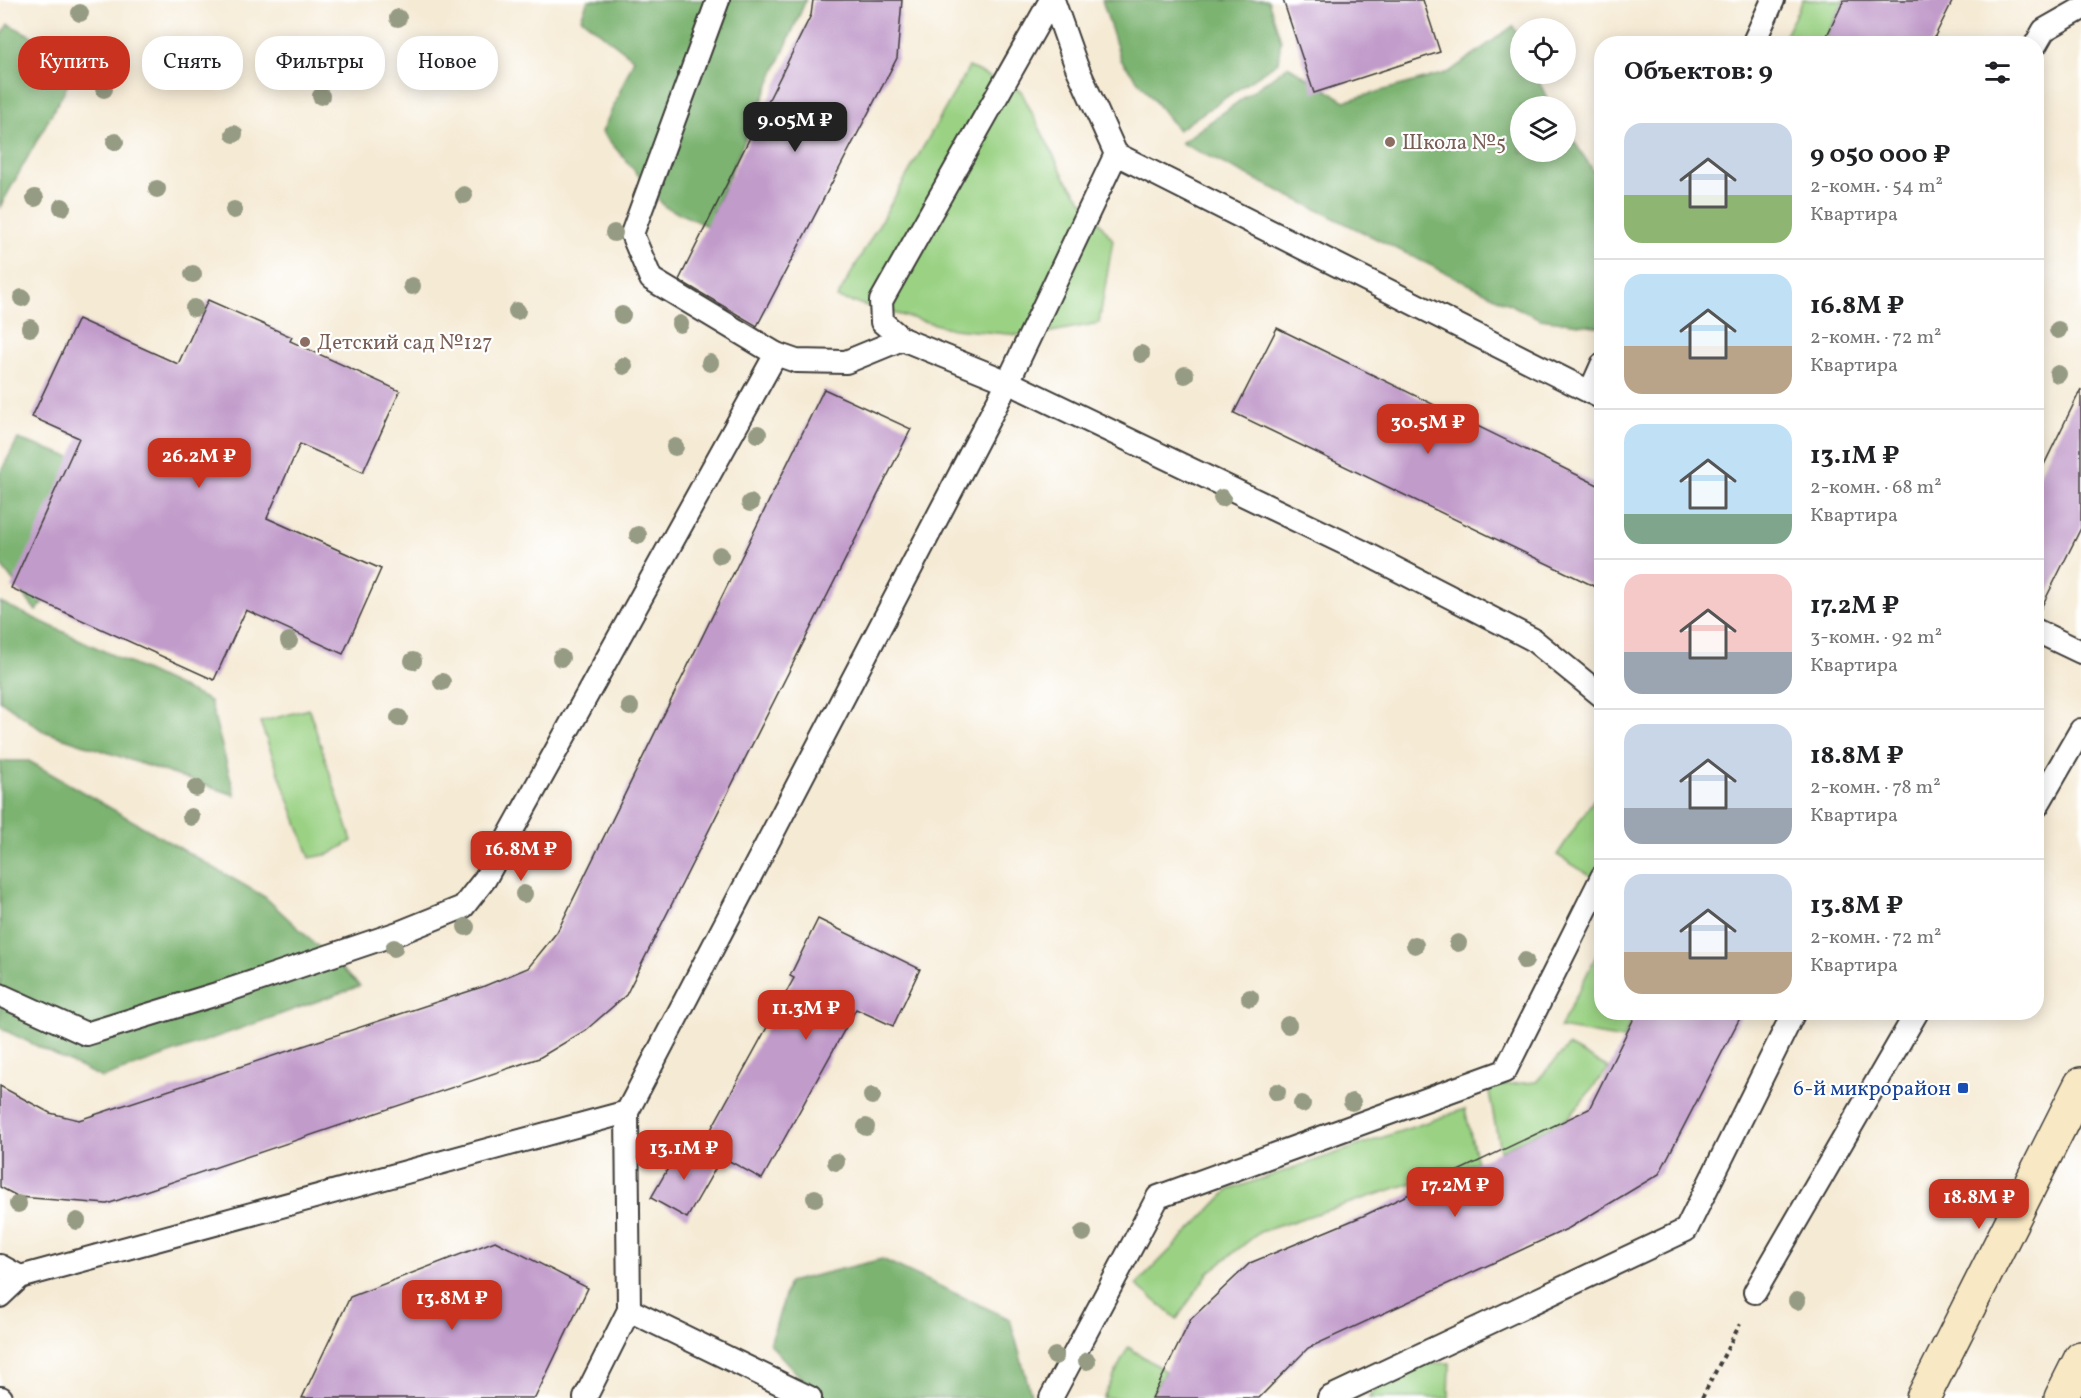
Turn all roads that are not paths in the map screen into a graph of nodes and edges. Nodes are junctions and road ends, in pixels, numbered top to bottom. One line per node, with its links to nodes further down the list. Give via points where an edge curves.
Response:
1 (718, 0): 9 (lane, via 632,234 651,279)
2 (1052, 0): 7 (lane); 8 (lane, via 881,301 882,322)
3 (1773, 0): 5 (lane)
4 (2081, 9): 6 (lane, via 2044,30)
5 (1757, 36)
6 (2041, 36)
7 (1116, 154): 10 (lane); 11 (lane)
8 (902, 339): 9 (lane, via 846,362 796,361); 10 (lane)
9 (776, 354): 18 (lane, via 490,868 463,907 220,993 86,1034)
10 (1008, 382): 14 (lane, via 1363,552 1532,639); 22 (lane)
11 (1594, 394)
12 (2044, 634): 13 (lane)
13 (2081, 652)
14 (1594, 689)
15 (2081, 730): 16 (lane)
16 (2044, 794)
17 (1594, 893): 31 (lane, via 1505,1071 1158,1197)
18 (0, 995)
19 (1790, 1020): 32 (lane, via 1686,1230)
20 (1912, 1020): 25 (lane)
21 (2081, 1084): 33 (main road)
22 (627, 1112): 24 (lane); 27 (lane)
23 (0, 1266): 24 (lane)
24 (20, 1277): 26 (lane)
25 (1755, 1292)
26 (0, 1296)
27 (629, 1310): 29 (lane); 30 (lane)
28 (2081, 1358): 34 (main road)
29 (585, 1398)
30 (810, 1398)
31 (1051, 1398)
32 (1329, 1398)
33 (1923, 1398)
34 (2061, 1398)

